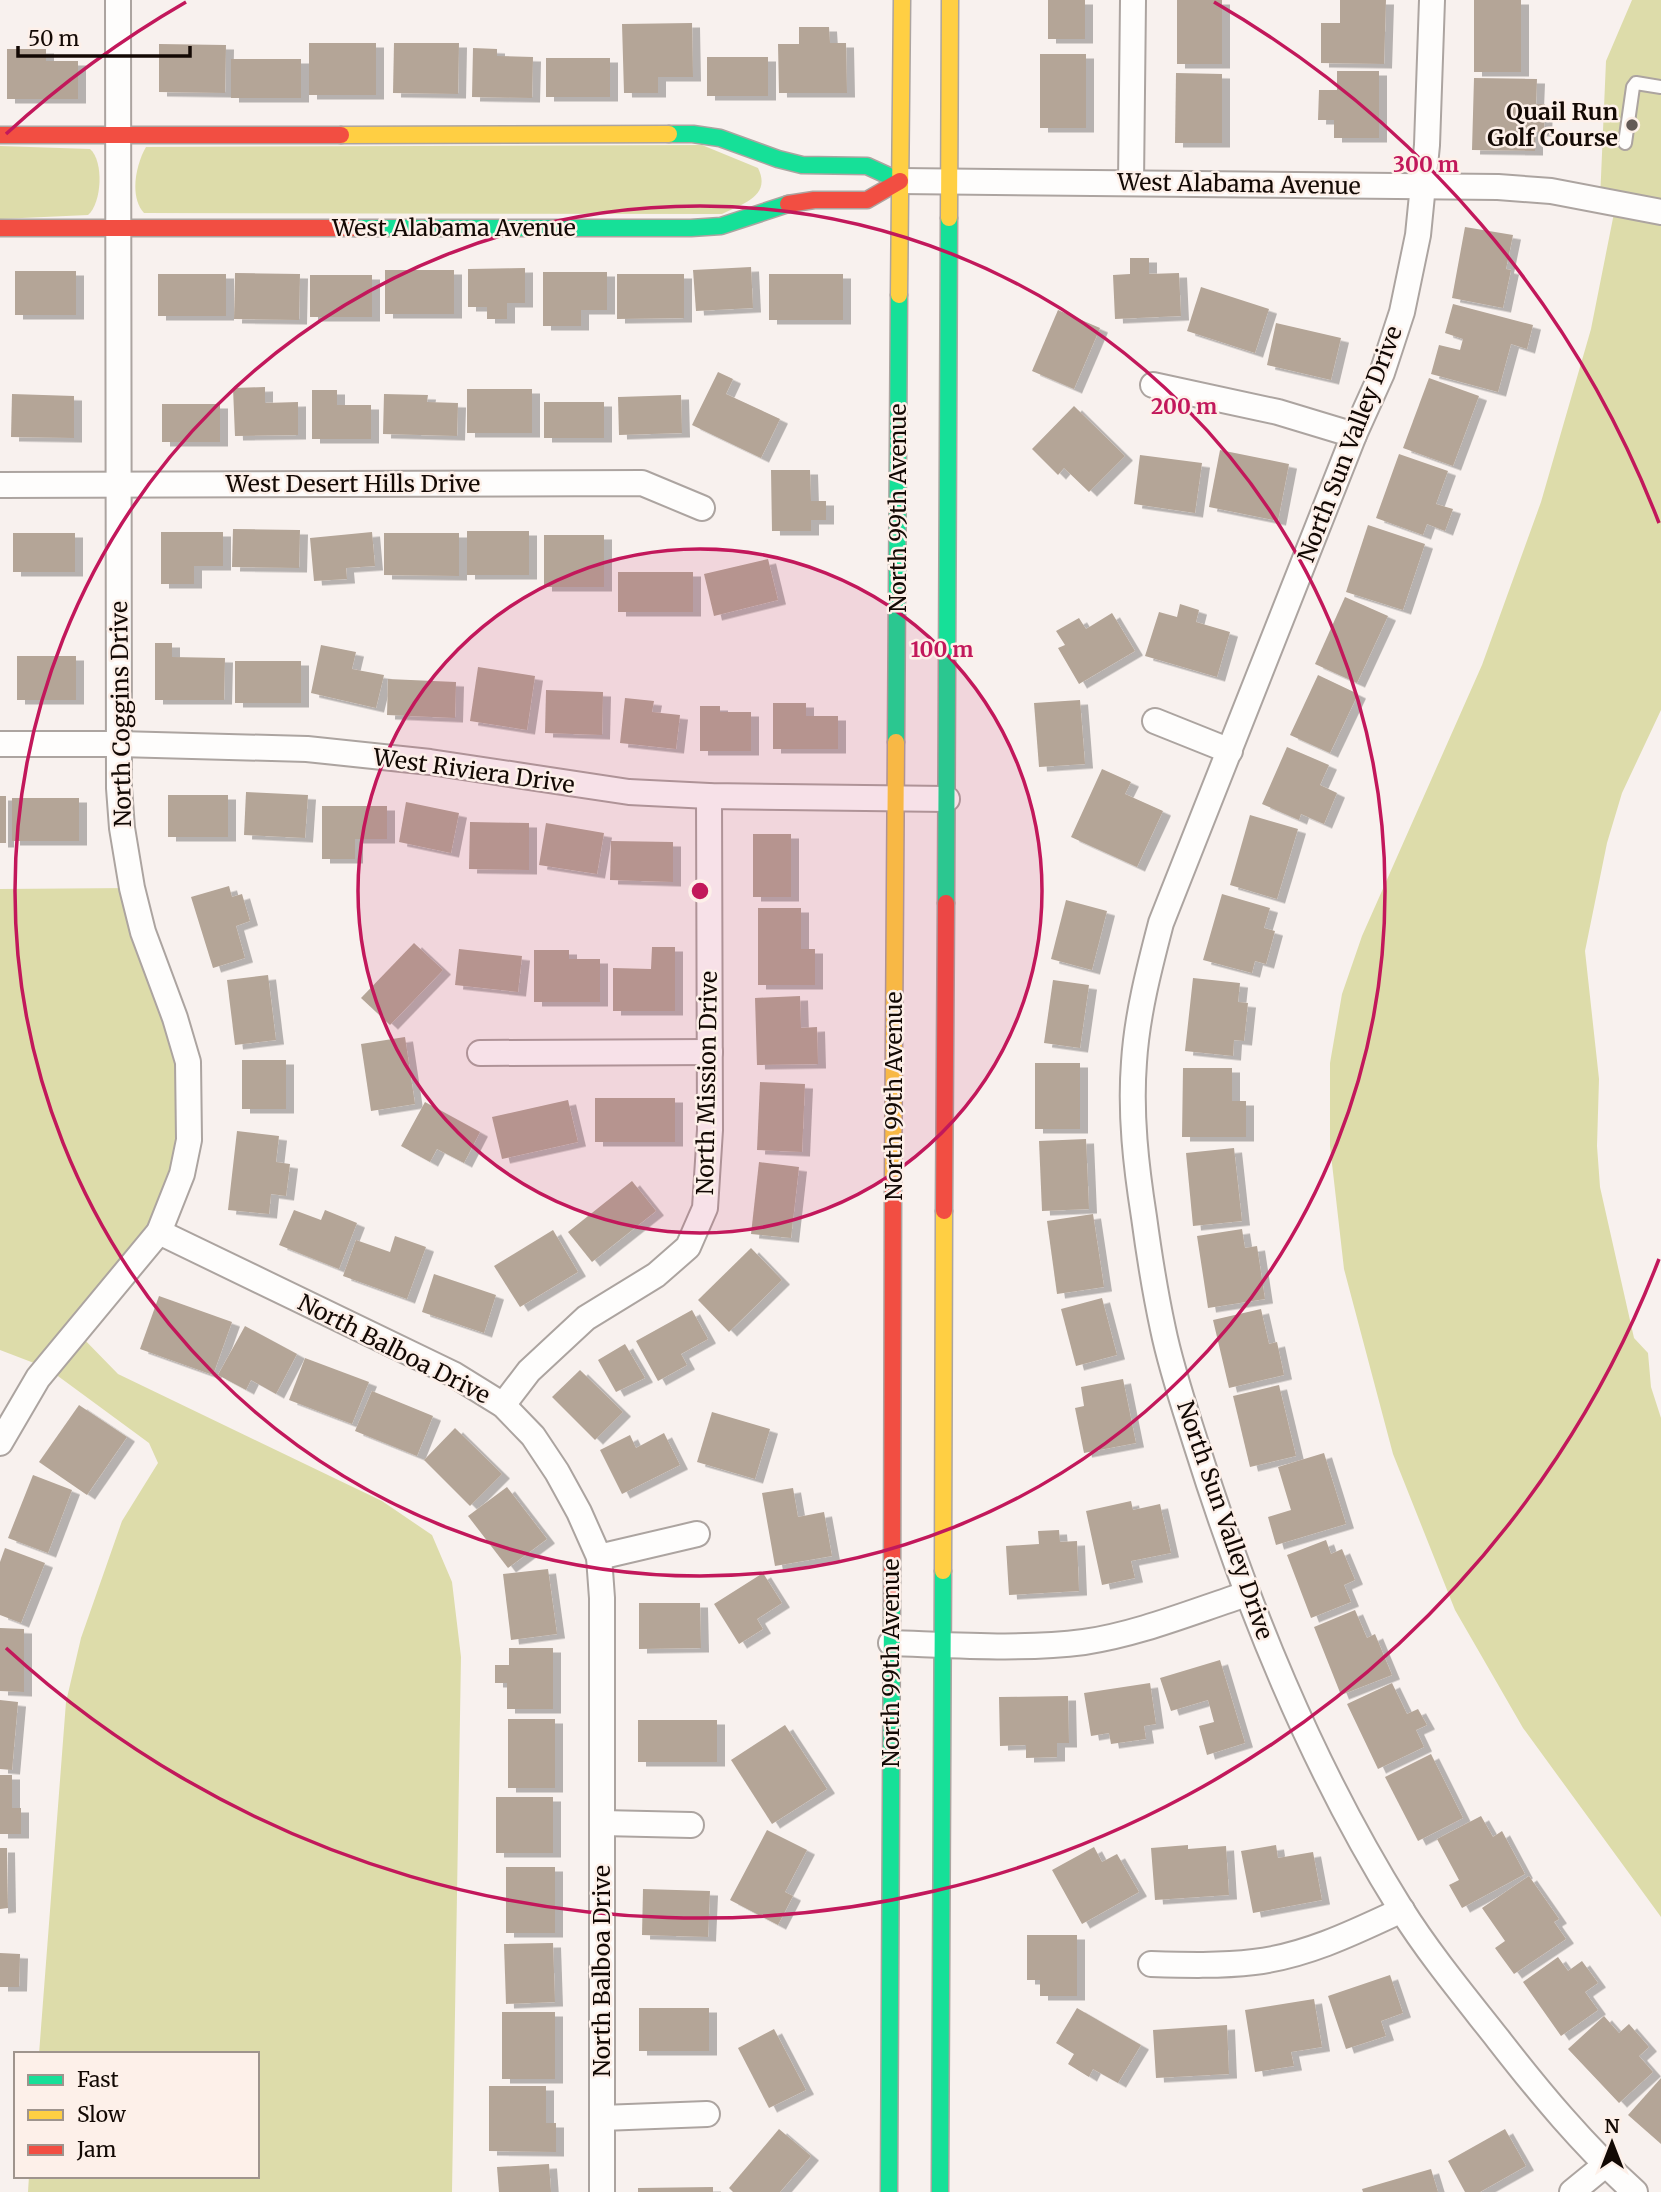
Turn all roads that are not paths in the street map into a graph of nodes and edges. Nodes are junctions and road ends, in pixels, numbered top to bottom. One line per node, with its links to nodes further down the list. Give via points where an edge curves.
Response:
1 (118, 0): 7 (street, North Coggins Drive)
2 (902, 0): 10 (main road, North 99th Avenue)
3 (950, 0): 11 (main road)
4 (1133, 0): 12 (street)
5 (1432, 0): 13 (street, North Sun Valley Drive)
6 (1661, 87): 9 (lane, via 1642,82 1633,87)
7 (117, 134): 8 (main road, West Alabama Avenue); 10 (main road, West Alabama Avenue, via 693,134 720,138 802,165 867,166); 16 (street, North Coggins Drive)
8 (0, 135)
9 (1625, 144)
10 (900, 181): 11 (street, West Alabama Avenue); 16 (main road, West Alabama Avenue, via 867,200 780,205 721,226 691,228); 27 (main road, North 99th Avenue)
11 (948, 181): 12 (street, West Alabama Avenue); 28 (main road)
12 (1130, 183): 13 (street, West Alabama Avenue)
13 (1424, 186): 14 (street, West Alabama Avenue, via 1551,191); 18 (street, North Sun Valley Drive, via 1402,312 1382,373)
14 (1661, 212)
15 (0, 228): 16 (main road, West Alabama Avenue)
16 (118, 228): 20 (street, North Coggins Drive)
17 (1153, 385): 18 (street, via 1278,412)
18 (1354, 435): 25 (street, North Sun Valley Drive)
19 (0, 485): 20 (street, West Desert Hills Drive)
20 (119, 485): 21 (street, West Desert Hills Drive, via 642,483); 24 (street, North Coggins Drive)
21 (702, 508)
22 (1155, 721): 25 (street)
23 (0, 744): 24 (street, West Riviera Drive)
24 (119, 744): 26 (street, West Riviera Drive, via 307,749 629,792); 31 (street, North Coggins Drive, via 122,828 132,888 188,1062 189,1140)
25 (1230, 751): 36 (street, North Sun Valley Drive, via 1161,923 1146,979 1134,1063 1133,1123 1163,1329)
26 (709, 796): 27 (street, West Riviera Drive); 29 (street, North Mission Drive)
27 (895, 799): 28 (street, West Riviera Drive); 37 (main road, North 99th Avenue)
28 (947, 799): 38 (main road)
29 (710, 1052): 30 (street); 32 (street, North Mission Drive, via 705,1208 688,1247 656,1275 586,1318 529,1371)
30 (480, 1054)
31 (159, 1232): 32 (street, North Balboa Drive, via 453,1374); 33 (street, North Coggins Drive, via 38,1378)
32 (503, 1405): 35 (street, North Balboa Drive, via 533,1436 557,1472)
33 (0, 1443)
34 (696, 1534): 35 (street)
35 (599, 1557): 39 (street, North Balboa Drive)
36 (1247, 1594): 38 (street, via 1125,1634 1083,1642); 41 (street, North Sun Valley Drive, via 1326,1777)
37 (891, 1643): 38 (street); 47 (main road, North 99th Avenue)
38 (942, 1645): 48 (main road)
39 (603, 1823): 40 (street); 44 (street, North Balboa Drive)
40 (691, 1825)
41 (1402, 1910): 42 (street, via 1306,1950 1255,1962); 45 (street, North Sun Valley Drive, via 1529,2078)
42 (1152, 1964)
43 (707, 2114): 44 (street)
44 (603, 2118): 46 (street, North Balboa Drive)
45 (1605, 2165): 49 (street); 50 (street, North Sun Valley Drive)
46 (602, 2192)
47 (890, 2192)
48 (940, 2192)
49 (1573, 2192)
50 (1635, 2192)

